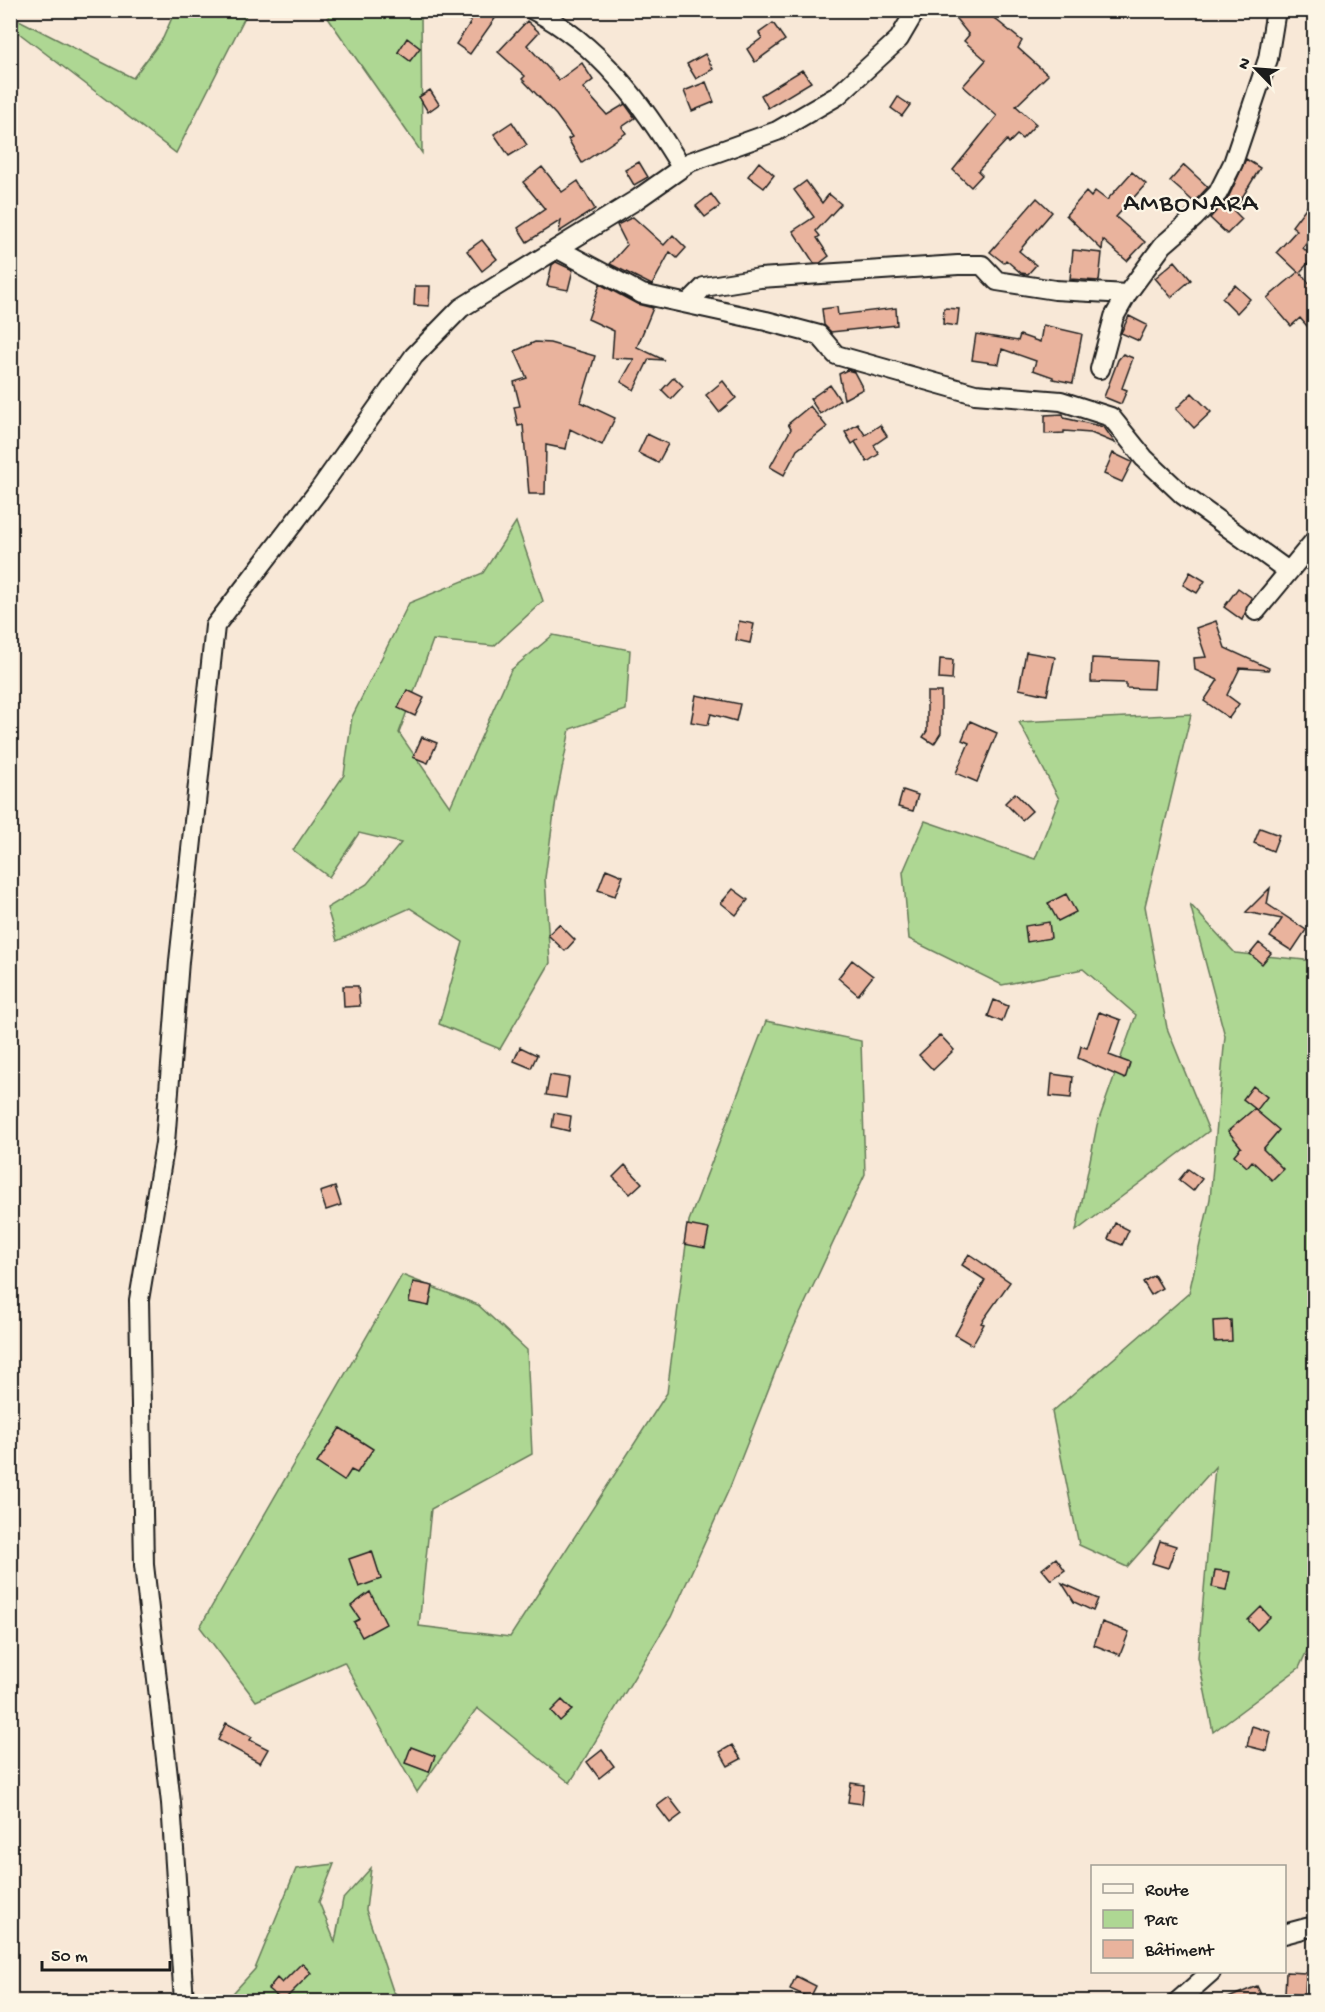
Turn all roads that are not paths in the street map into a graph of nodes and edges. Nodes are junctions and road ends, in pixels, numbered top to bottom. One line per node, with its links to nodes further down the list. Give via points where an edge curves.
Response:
1 (533, 10): 4 (street, via 556,22 616,73)
2 (916, 10): 4 (street, via 899,39 837,96 777,131)
3 (1276, 10): 6 (street, via 1268,59 1233,163 1218,193 1163,245)
4 (681, 167): 5 (street)
5 (558, 249): 7 (street, via 642,294); 15 (street, via 461,308 414,356 319,490 215,626 179,961 165,1143 139,1300 144,1565 171,1803)
6 (1127, 294): 7 (street, via 1055,290 997,281 982,265 958,265 760,278 704,287); 8 (street, via 1114,317)
7 (688, 303): 10 (street, via 819,335 837,355 975,394 1061,401 1111,417 1144,458 1183,495)
8 (1100, 369)
9 (1314, 541): 10 (street)
10 (1288, 571): 11 (street)
11 (1256, 611)
12 (1314, 1926): 13 (street)
13 (1286, 1933)
14 (1209, 1973): 16 (street)
15 (184, 2001)
16 (1177, 2001)

